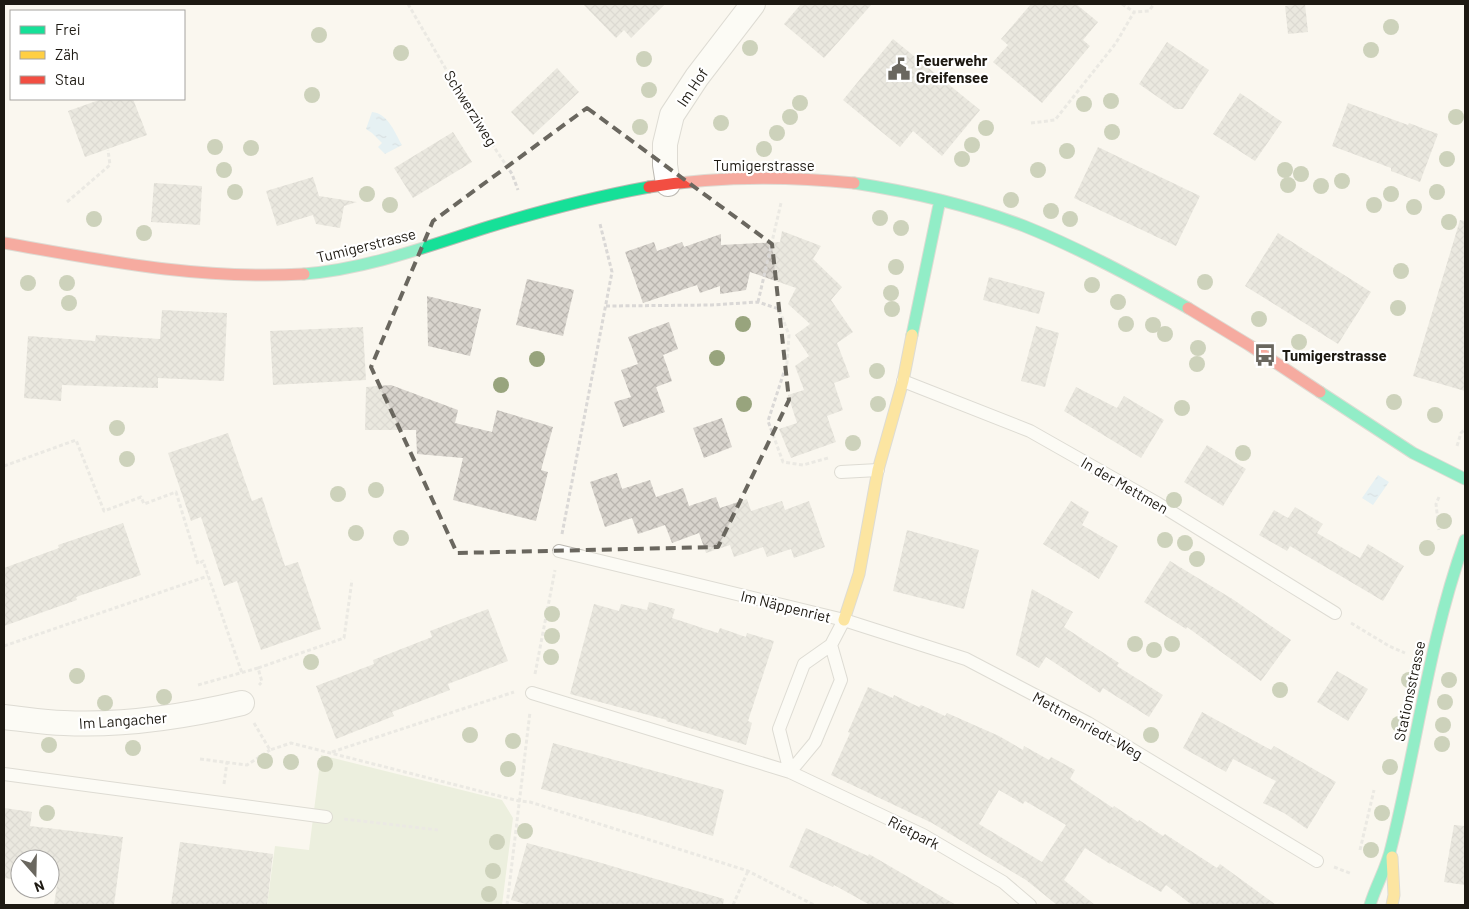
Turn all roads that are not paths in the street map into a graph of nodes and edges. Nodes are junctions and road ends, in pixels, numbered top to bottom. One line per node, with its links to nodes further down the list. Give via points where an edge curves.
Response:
1 (753, 4): 2 (street, Im Hof, via 672,115 665,144)
2 (668, 184): 3 (street, Tumigerstrasse, via 735,177 787,178 851,182); 4 (street, Tumigerstrasse, via 612,193 377,260 317,273 185,274)
3 (940, 200): 5 (street, Im Näppenriet); 8 (street, Tumigerstrasse, via 1048,236 1164,294 1265,355 1406,450)
4 (4, 243)
5 (903, 381): 6 (street, Im Näppenriet); 11 (lane, In der Mettmen, via 1030,431 1157,503)
6 (878, 470): 7 (lane); 12 (street, Im Näppenriet, via 859,574)
7 (841, 472)
8 (1465, 479)
9 (1465, 540): 20 (street, Stationsstrasse, via 1433,649)
10 (559, 551): 12 (lane, Im Näppenriet)
11 (1335, 613)
12 (844, 620): 13 (lane); 21 (lane, Mettmenriedt-Weg, via 966,660 1088,723)
13 (830, 645): 17 (lane, via 840,680 815,742); 17 (lane, via 804,664 779,729)
14 (532, 693): 17 (lane, Rietpark)
15 (242, 703): 16 (street, Im Langacher, via 144,722 64,723)
16 (4, 717)
17 (790, 772): 22 (lane, Rietpark, via 923,835 1003,882)
18 (4, 774): 19 (lane)
19 (326, 817)
20 (1391, 850): 23 (street, Stationsstrasse); 24 (street, Stationsstrasse)
21 (1317, 861)
22 (1030, 905)
23 (1370, 905)
24 (1392, 905)

